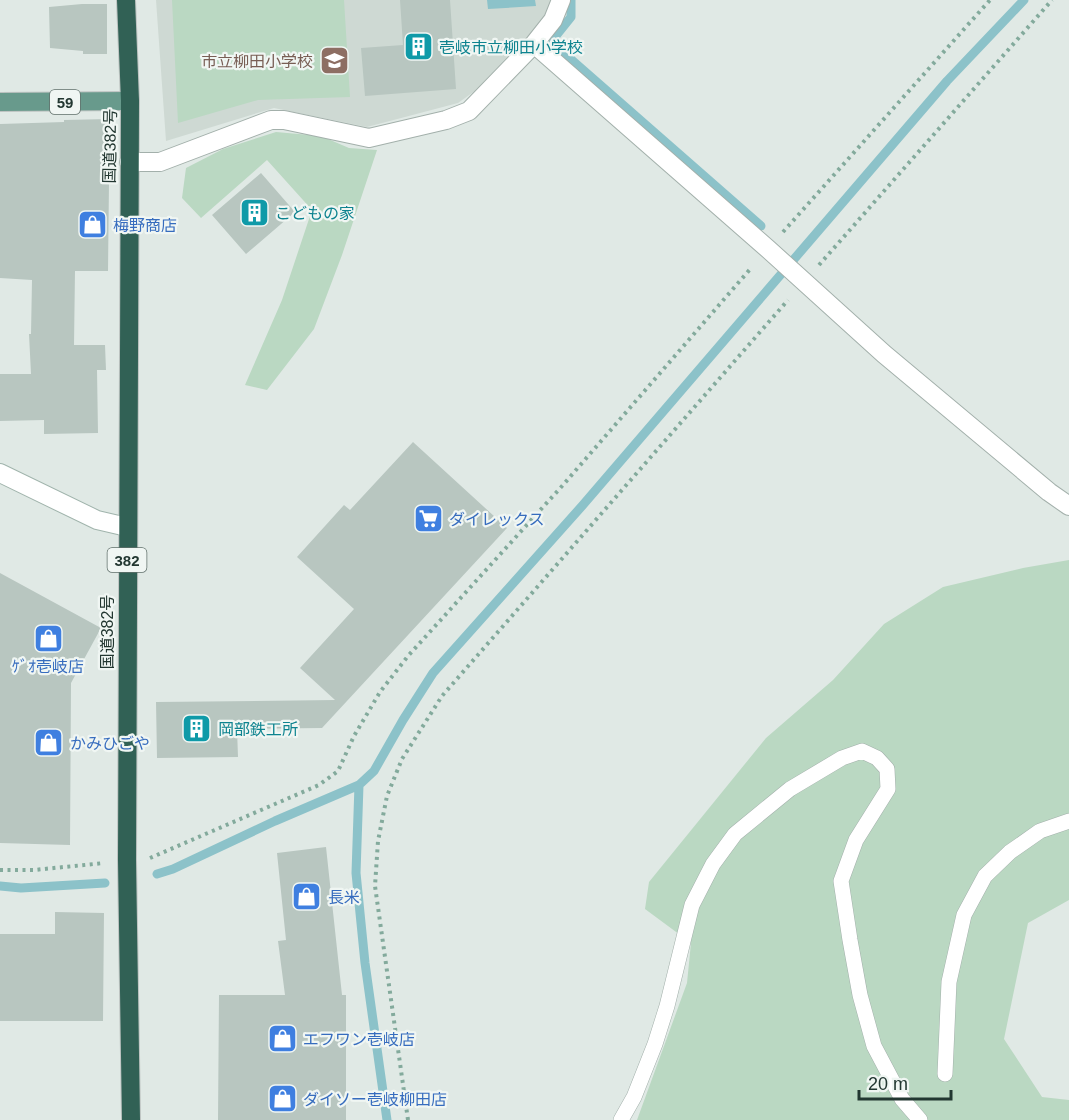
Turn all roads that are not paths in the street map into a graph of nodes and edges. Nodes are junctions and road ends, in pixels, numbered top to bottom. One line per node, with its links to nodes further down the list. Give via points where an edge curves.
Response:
1 (126, 0): 4 (highway, 国道382号 / 382)
2 (561, 0): 3 (street, via 553,20)
3 (534, 44): 6 (street, via 470,111 446,120 369,138 271,120 160,162); 8 (street, via 884,354)
4 (130, 101): 5 (main road, 59); 6 (highway, 国道382号 / 382)
5 (0, 102)
6 (129, 162): 9 (highway, 国道382号 / 382)
7 (0, 473): 9 (street, via 97,520)
8 (1069, 506)
9 (127, 527): 12 (highway, 国道382号 / 382)
10 (1069, 821): 11 (lane, via 1040,831 1010,852 985,876 964,915 949,982)
11 (945, 1074)
12 (131, 1120)
13 (621, 1120): 14 (lane, via 655,1044 692,905 713,864 735,834 790,789 842,758 862,751 877,758 887,769 888,789 856,840 841,881 850,940 874,1046 902,1099)
14 (920, 1120)

